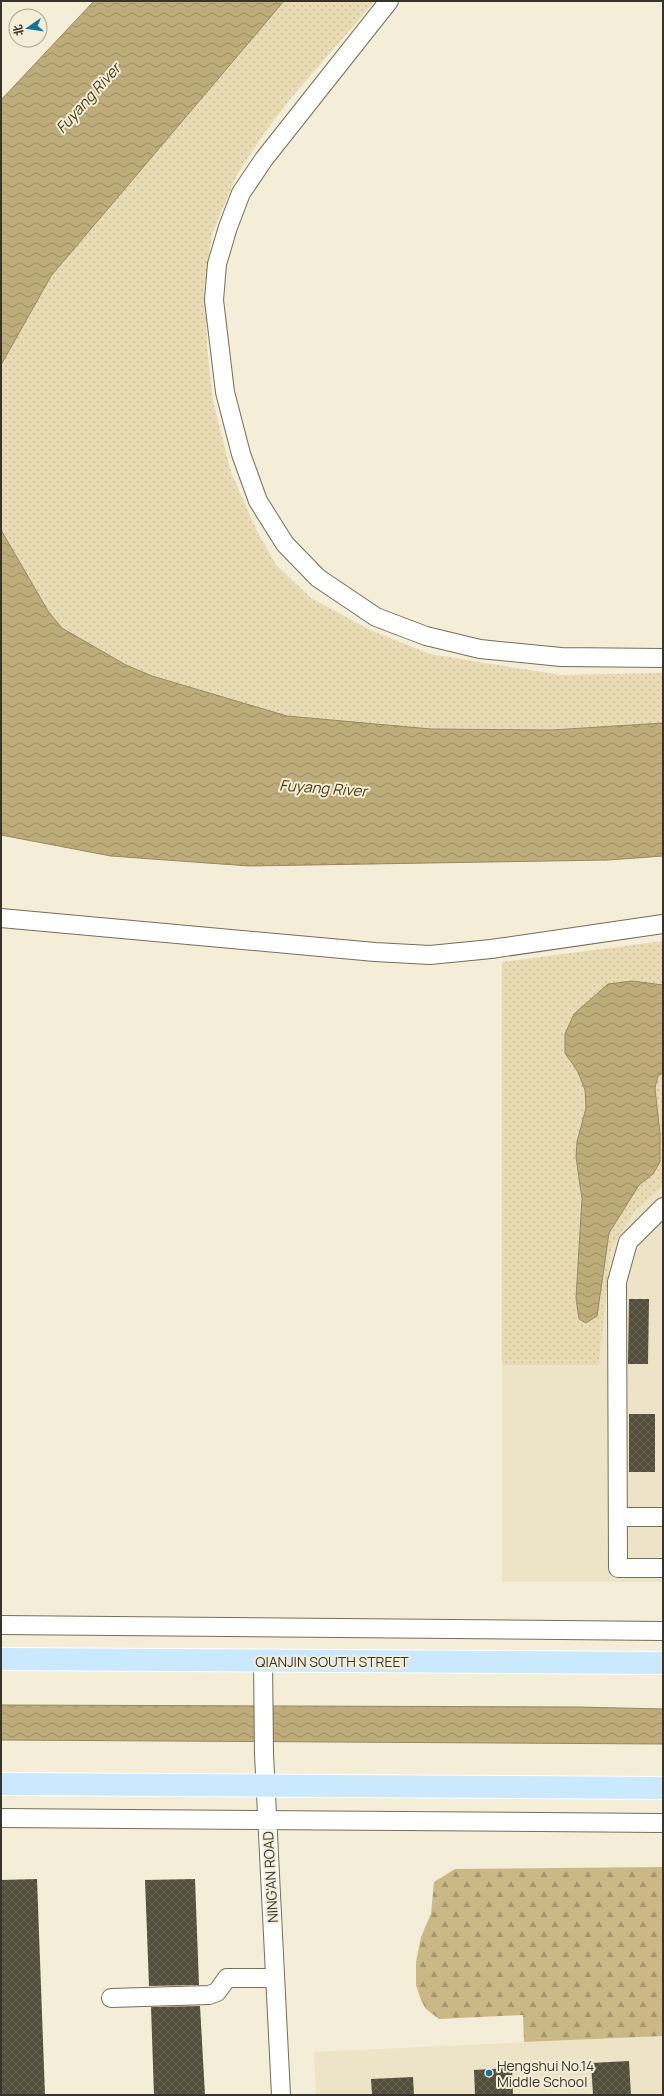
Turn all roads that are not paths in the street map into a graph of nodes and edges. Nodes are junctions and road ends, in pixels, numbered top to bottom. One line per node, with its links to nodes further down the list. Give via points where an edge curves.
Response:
1 (389, 1): 2 (street, via 264,159 241,193 217,264 214,300 224,392 240,454 258,501 285,544 318,578 383,620 426,636 480,649 561,657)
2 (663, 658)
3 (1, 918): 4 (street, via 430,955 491,949)
4 (663, 924)
5 (663, 1207): 6 (street, via 628,1242 616,1282)
6 (618, 1517): 7 (street); 8 (street, via 618,1568)
7 (663, 1518)
8 (663, 1568)
9 (1, 1625): 10 (street)
10 (663, 1631)
11 (1, 1659): 12 (main road, QIANJIN SOUTH STREET)
12 (263, 1660): 13 (main road, QIANJIN SOUTH STREET); 15 (street, NING'AN ROAD)
13 (663, 1663)
14 (1, 1784): 15 (main road)
15 (266, 1785): 16 (main road); 18 (street, NING'AN ROAD)
16 (663, 1788)
17 (1, 1818): 18 (street)
18 (267, 1820): 19 (street); 20 (street, NING'AN ROAD)
19 (663, 1823)
20 (275, 1978): 21 (street, via 227,1978 218,1992 209,1995); 22 (street, NING'AN ROAD)
21 (112, 1998)
22 (281, 2095)

